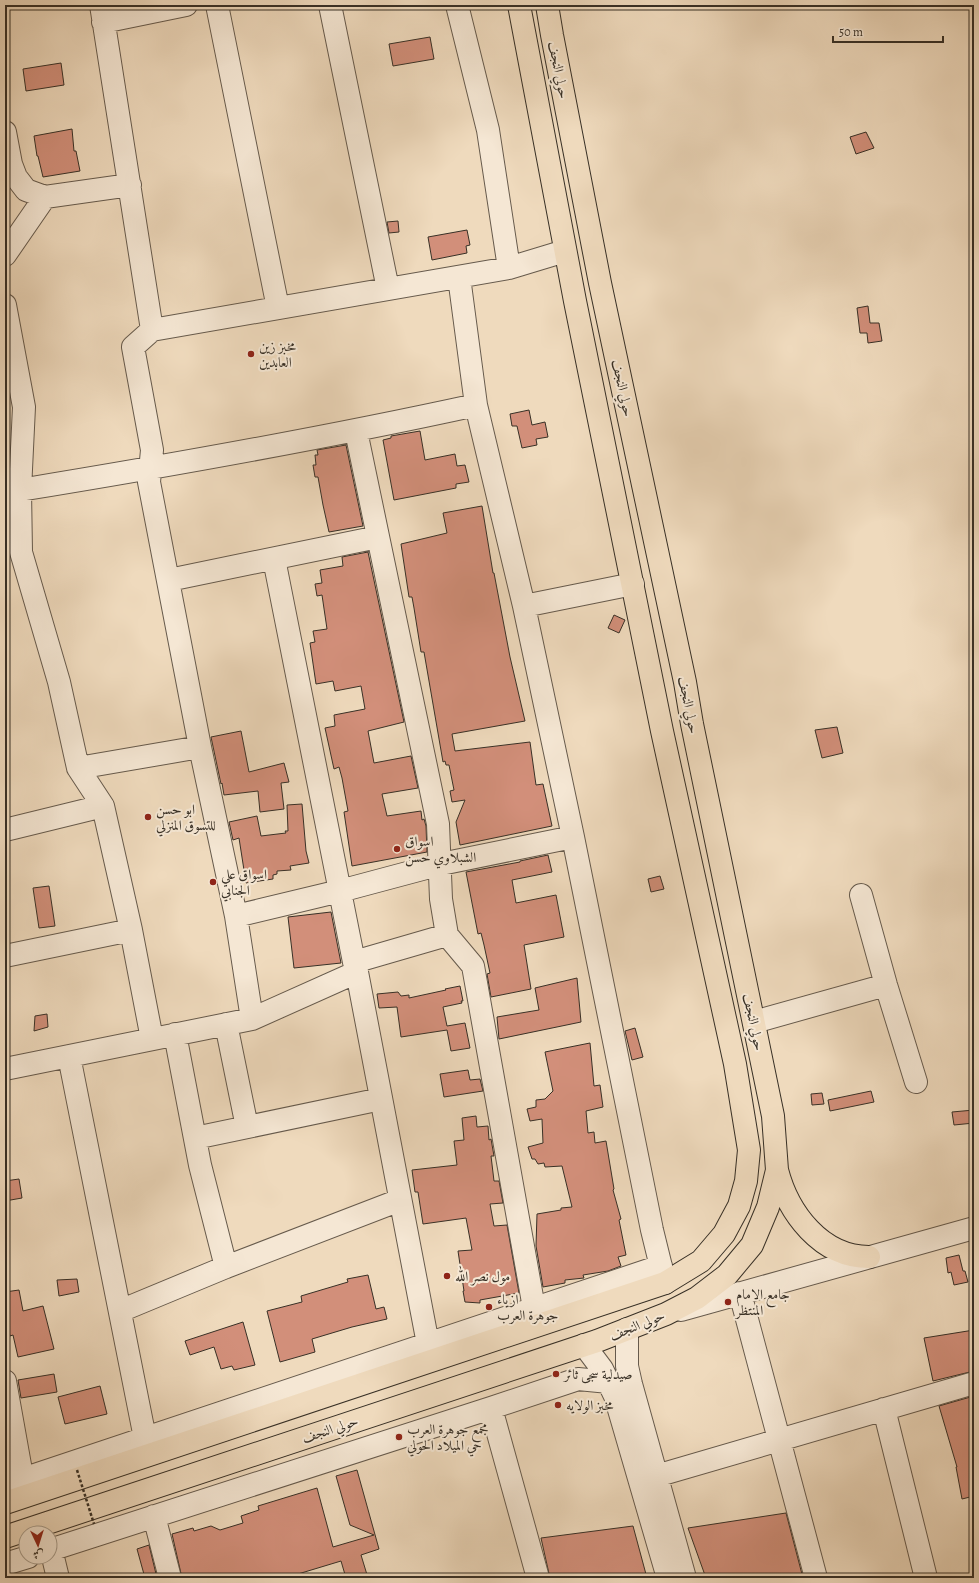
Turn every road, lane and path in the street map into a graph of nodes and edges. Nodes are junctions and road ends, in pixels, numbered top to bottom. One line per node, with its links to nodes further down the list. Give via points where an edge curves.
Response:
1 (186, 5): 7 (street)
2 (217, 5): 18 (street)
3 (330, 5): 16 (street)
4 (458, 5): 14 (street, via 488,130)
5 (519, 5): 12 (main road, حولي النجف)
6 (547, 5): 29 (main road, حولي النجف, via 599,275)
7 (102, 13): 10 (street)
8 (5, 132): 9 (street)
9 (8, 165): 11 (street, via 26,190)
10 (130, 185): 11 (street); 19 (street)
11 (45, 196): 13 (street)
12 (566, 251): 14 (street); 27 (main road, حولي النجف)
13 (5, 256)
14 (509, 268): 15 (street)
15 (459, 277): 16 (street); 20 (street)
16 (388, 289): 18 (street)
17 (5, 305): 23 (street, via 24,407)
18 (278, 308): 19 (street)
19 (152, 330): 22 (street, via 133,347 152,450)
20 (476, 405): 21 (street); 28 (street)
21 (356, 431): 22 (street); 24 (street)
22 (150, 469): 23 (street); 26 (street, via 149,482)
23 (13, 485): 34 (street, via 21,552 59,682)
24 (378, 537): 25 (street); 38 (street, via 438,824)
25 (274, 559): 26 (street); 39 (street)
26 (169, 580): 33 (street)
27 (633, 584): 28 (street); 30 (main road, حولي النجف)
28 (524, 606): 37 (street)
29 (685, 682): 30 (main road, via 682,687 671,693 659,692); 31 (main road, حولي النجف)
30 (654, 688): 32 (main road, حولي النجف)
31 (692, 724): 32 (main road, via 683,718 673,719); 48 (main road, حولي النجف)
32 (662, 731): 63 (main road, حولي النجف, via 735,1064 749,1150 746,1181 739,1206 724,1234 701,1260)
33 (200, 747): 34 (street); 41 (street)
34 (78, 768): 35 (street)
35 (104, 806): 36 (street); 42 (street)
36 (5, 830)
37 (573, 837): 38 (street); 63 (street)
38 (441, 864): 39 (street); 43 (street, via 441,899)
39 (340, 891): 41 (street); 45 (street)
40 (861, 895): 46 (street)
41 (236, 916): 47 (street)
42 (132, 930): 44 (street); 51 (street)
43 (447, 936): 45 (street); 65 (street, via 473,966)
44 (5, 956)
45 (355, 967): 47 (street); 55 (street)
46 (886, 985): 48 (street); 54 (street)
47 (252, 1019): 49 (street)
48 (754, 1022): 58 (main road, حولي النجف, via 773,1116)
49 (226, 1024): 50 (street); 56 (street)
50 (175, 1034): 51 (street); 57 (street)
51 (152, 1039): 52 (street)
52 (68, 1056): 53 (street); 66 (street)
53 (5, 1069)
54 (916, 1082)
55 (380, 1099): 56 (street); 59 (street)
56 (247, 1128): 57 (street)
57 (195, 1138): 62 (street)
58 (776, 1170): 61 (main road, via 790,1206 815,1235 841,1252 855,1257); 67 (main road, حولي النجف, via 768,1207 752,1245 727,1275 697,1298)
59 (400, 1200): 62 (street); 69 (street)
60 (974, 1228): 61 (street)
61 (869, 1257): 64 (street)
62 (226, 1267): 66 (street)
63 (663, 1274): 65 (street); 76 (main road, حولي النجف)
64 (740, 1293): 67 (street); 78 (street)
65 (534, 1308): 69 (street)
66 (120, 1311): 77 (street)
67 (666, 1314): 68 (main road, حولي النجف)
68 (627, 1329): 70 (main road, حولي النجف); 80 (street, via 631,1384)
69 (428, 1344): 76 (street)
70 (584, 1345): 72 (street); 85 (main road, حولي النجف)
71 (5, 1381): 81 (street)
72 (609, 1382): 74 (street, via 578,1379); 93 (street)
73 (974, 1383): 75 (street)
74 (491, 1408): 83 (street); 90 (street)
75 (884, 1409): 78 (street); 96 (street)
76 (229, 1419): 77 (street); 81 (main road, حولي النجف)
77 (145, 1438): 81 (street)
78 (779, 1440): 80 (street); 95 (street)
79 (77, 1470): 84 (path, bridge)
80 (656, 1476): 94 (street)
81 (18, 1487): 82 (main road, حولي النجف)
82 (5, 1503)
83 (154, 1516): 86 (street); 92 (street)
84 (94, 1524)
85 (5, 1538)
86 (58, 1547)
87 (18, 1560): 88 (street)
88 (5, 1564)
89 (54, 1565): 91 (street)
90 (532, 1577)
91 (58, 1578)
92 (170, 1578)
93 (668, 1578)
94 (684, 1578)
95 (816, 1578)
96 (926, 1578)

